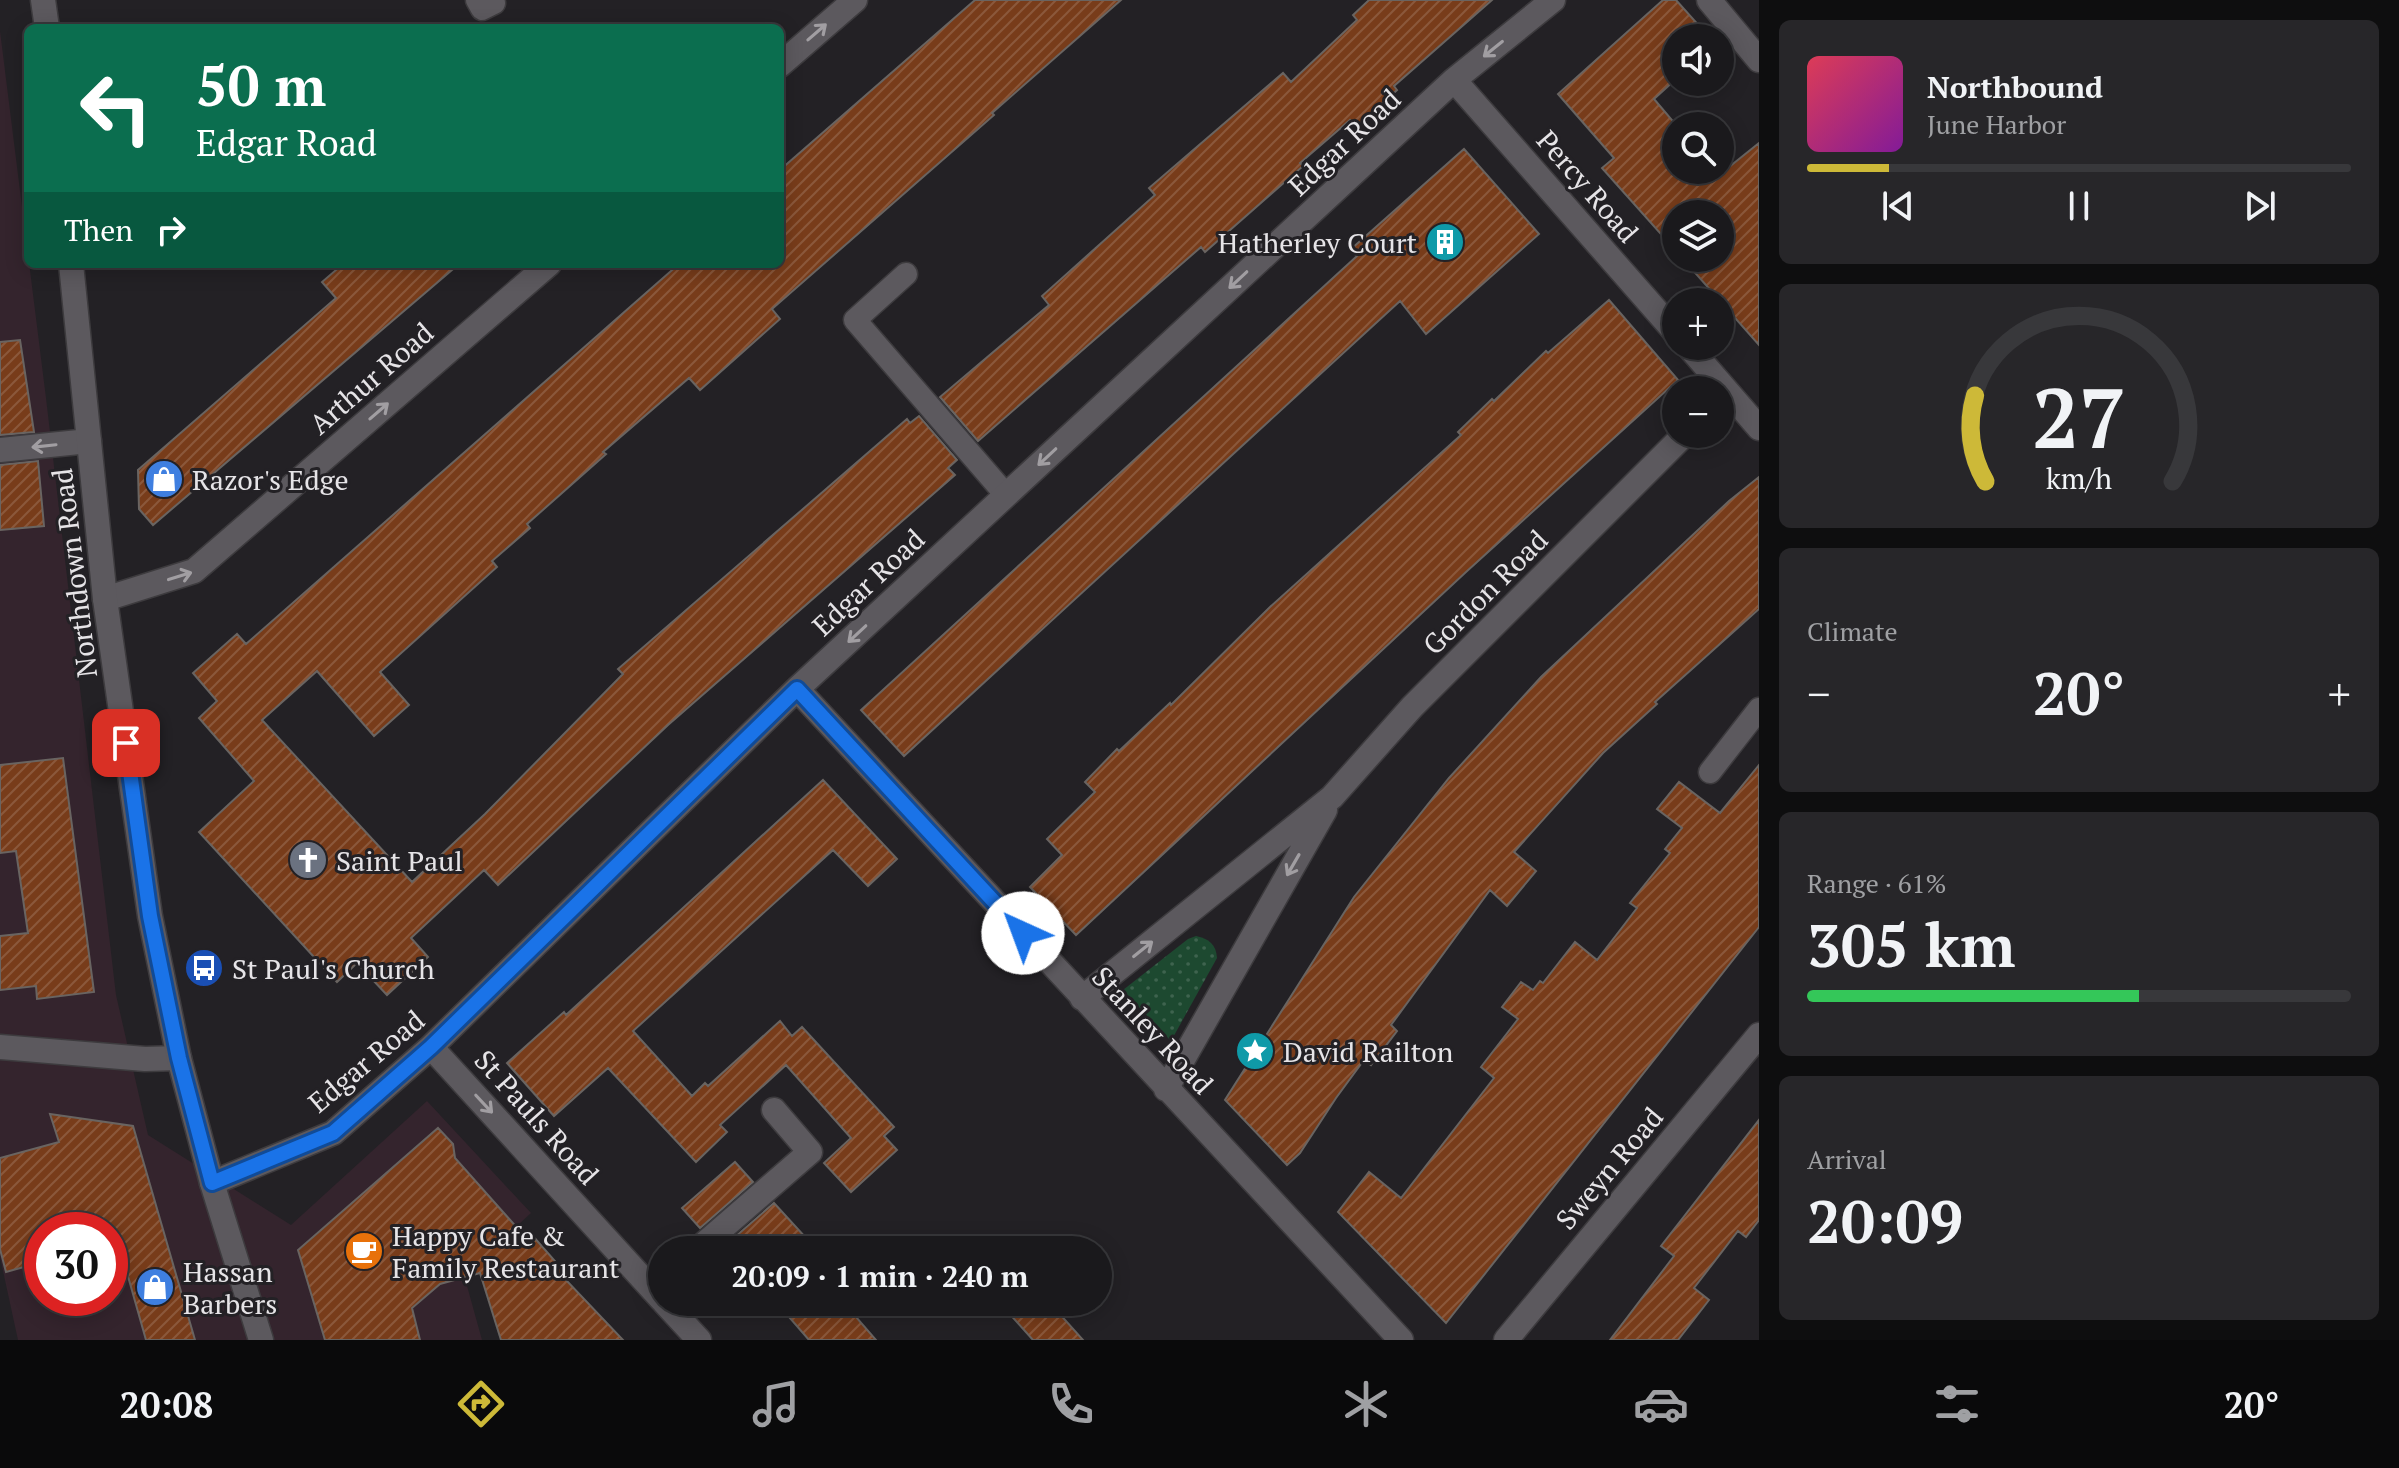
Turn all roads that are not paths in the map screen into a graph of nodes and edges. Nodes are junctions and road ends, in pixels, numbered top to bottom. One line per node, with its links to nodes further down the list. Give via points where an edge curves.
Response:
1 (855, 0): 5 (street, one-way to 1)
2 (1553, 0): 6 (street, Edgar Road, one-way to 6)
3 (1709, 0): 4 (street)
4 (1759, 60)
5 (784, 62)
6 (1454, 80): 10 (street, Percy Road); 16 (street, Edgar Road, one-way to 16)
7 (71, 268): 13 (street, Northdown Road)
8 (544, 268): 17 (street, Arthur Road, one-way to 8, via 194,571)
9 (906, 274): 16 (lane, via 855,320)
10 (1662, 317)
11 (1734, 405): 12 (street)
12 (1759, 428)
13 (89, 441): 15 (street, one-way to 15); 17 (street, Northdown Road)
14 (1671, 448): 21 (street, Gordon Road, via 1412,707)
15 (0, 450)
16 (1006, 495): 18 (street, Edgar Road, one-way to 18)
17 (105, 599): 26 (street, Northdown Road, via 150,916)
18 (797, 689): 22 (street, Stanley Road); 25 (street, Edgar Road)
19 (1759, 709): 20 (lane)
20 (1710, 772)
21 (1332, 797): 22 (street, Gordon Road, one-way to 21); 27 (street, Gordon Road, one-way to 27)
22 (1082, 998): 27 (street, Stanley Road)
23 (1759, 1035): 36 (street, Sweyn Road)
24 (0, 1047): 26 (street)
25 (431, 1047): 29 (street, Edgar Road, via 333,1133); 31 (street, St Pauls Road, one-way to 31)
26 (179, 1058): 29 (street, Northdown Road)
27 (1166, 1089): 35 (street, Stanley Road)
28 (774, 1110): 30 (street, via 810,1152)
29 (212, 1183): 33 (street, Northdown Road)
30 (713, 1236)
31 (648, 1280)
32 (679, 1316): 34 (street, St Pauls Road)
33 (261, 1340)
34 (699, 1340)
35 (1401, 1340)
36 (1506, 1340)

